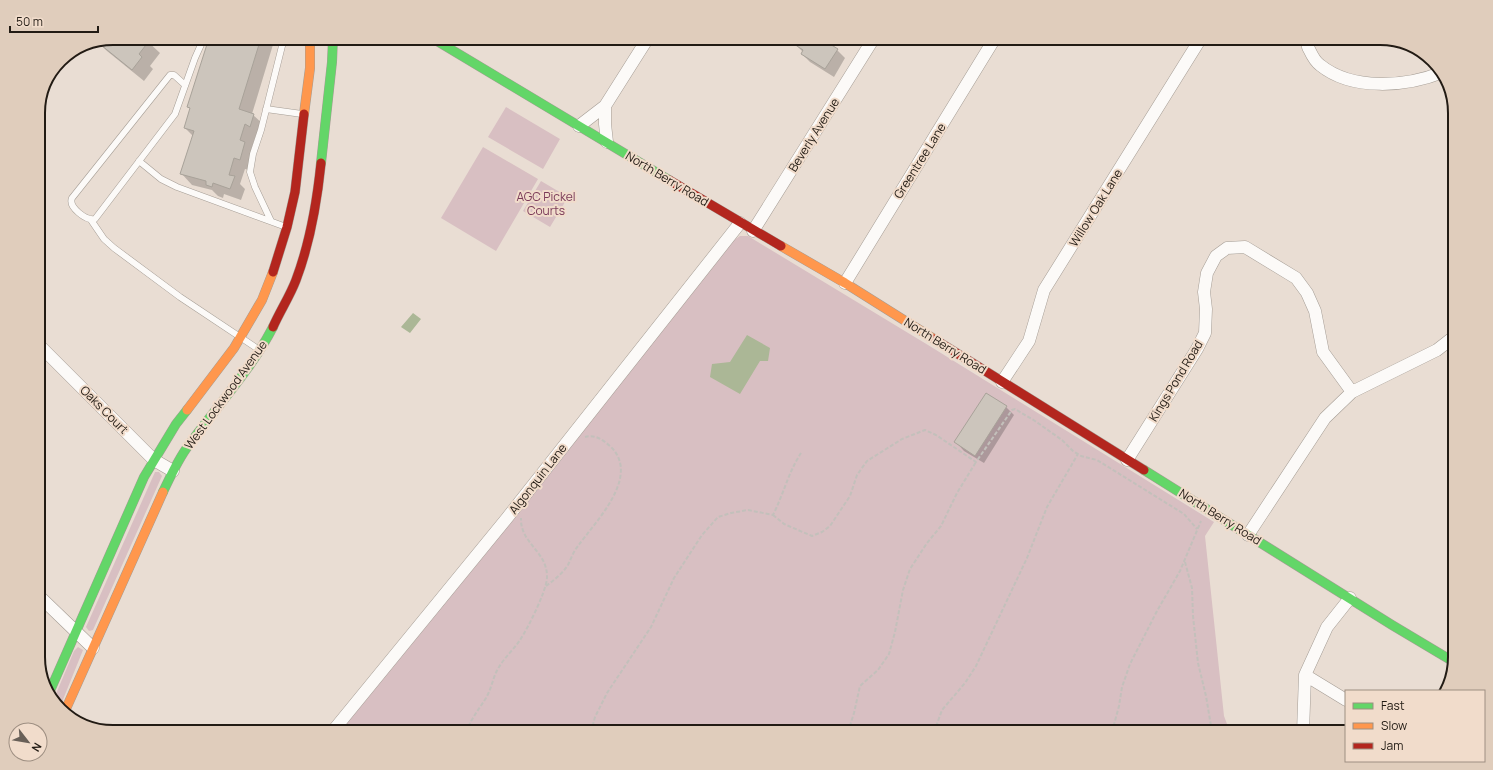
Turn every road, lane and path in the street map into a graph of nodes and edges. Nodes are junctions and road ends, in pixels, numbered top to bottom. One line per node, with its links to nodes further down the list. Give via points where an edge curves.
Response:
1 (201, 45): 12 (lane)
2 (282, 45): 14 (lane)
3 (310, 45): 15 (main road, West Lockwood Avenue)
4 (333, 45): 15 (main road, West Lockwood Avenue, via 332,62)
5 (445, 45): 16 (main road, North Berry Road)
6 (644, 45): 13 (street)
7 (870, 45): 23 (street, Beverly Avenue)
8 (991, 45): 24 (street, Greentree Lane)
9 (1197, 45): 29 (street, Willow Oak Lane, via 1044,290 1029,341)
10 (1308, 47): 11 (street, via 1318,64 1332,74 1351,80 1372,84 1398,83)
11 (1436, 74)
12 (185, 85): 18 (lane, via 175,114); 19 (lane, via 174,75 170,75 72,198 72,206)
13 (605, 106): 16 (street); 17 (street)
14 (266, 109): 15 (lane); 20 (lane, via 250,172)
15 (315, 117): 22 (main road, West Lockwood Avenue, via 295,192); 22 (main road, West Lockwood Avenue, via 317,201)
16 (579, 126): 17 (main road, North Berry Road)
17 (607, 142): 21 (main road, North Berry Road)
18 (139, 162): 19 (lane, via 95,219); 20 (lane, via 161,179 177,187)
19 (91, 220): 25 (lane, via 104,240 114,248)
20 (271, 221): 22 (lane)
21 (740, 223): 23 (main road, North Berry Road); 54 (street, Algonquin Lane, via 507,518)
22 (299, 230): 25 (main road, West Lockwood Avenue); 27 (main road, West Lockwood Avenue, via 296,280)
23 (753, 231): 24 (main road, North Berry Road)
24 (844, 283): 29 (main road, North Berry Road)
25 (240, 337): 27 (lane); 34 (main road, West Lockwood Avenue, via 176,424)
26 (1448, 341): 30 (street, via 1437,350)
27 (260, 350): 37 (main road, West Lockwood Avenue, via 188,445)
28 (45, 351): 34 (street, Oaks Court)
29 (1002, 382): 35 (main road, North Berry Road)
30 (1352, 392): 35 (street, Kings Pond Road, via 1323,352 1315,311 1307,292 1296,278 1245,247 1227,248 1216,256 1207,273 1204,292 1205,333); 42 (street, via 1325,418)
31 (583, 439): 44 (path, via 594,436 613,449 618,455 620,481 612,499 578,546 564,571)
32 (801, 453): 39 (path)
33 (1078, 454): 36 (path, via 1035,421 1013,409); 41 (path, via 1094,459 1184,514); 58 (path, via 1047,507 1027,558 976,666 942,710)
34 (154, 460): 37 (street, Oaks Court); 47 (main road, West Lockwood Avenue, via 144,477)
35 (1127, 460): 38 (main road, North Berry Road)
36 (976, 462): 39 (path, via 936,436 925,430 920,431 867,461 857,475 850,496 838,516 822,532 812,536 784,524); 57 (path, via 941,526 910,569 889,654 878,670 860,686)
37 (173, 471): 48 (main road, West Lockwood Avenue)
38 (1209, 510): 41 (path); 42 (main road, North Berry Road)
39 (773, 515): 56 (path, via 748,510 731,512 718,517 702,535 674,578 651,627 606,693)
40 (522, 518): 44 (path, via 524,534 545,564)
41 (1197, 529): 43 (path)
42 (1248, 535): 45 (main road, North Berry Road)
43 (1185, 560): 59 (path, via 1130,664); 60 (path, via 1192,588 1198,663)
44 (546, 586): 55 (path, via 525,632 498,668 487,697)
45 (1350, 598): 49 (main road, North Berry Road); 50 (street, via 1327,627)
46 (45, 602): 47 (street)
47 (76, 631): 48 (street); 51 (main road, West Lockwood Avenue)
48 (93, 648): 53 (main road, West Lockwood Avenue)
49 (1448, 658)
50 (1305, 675): 52 (street); 61 (street)
51 (52, 687)
52 (1345, 699)
53 (67, 707)
54 (338, 725)
55 (469, 725)
56 (593, 725)
57 (850, 725)
58 (937, 725)
59 (1114, 725)
60 (1211, 725)
61 (1303, 725)

